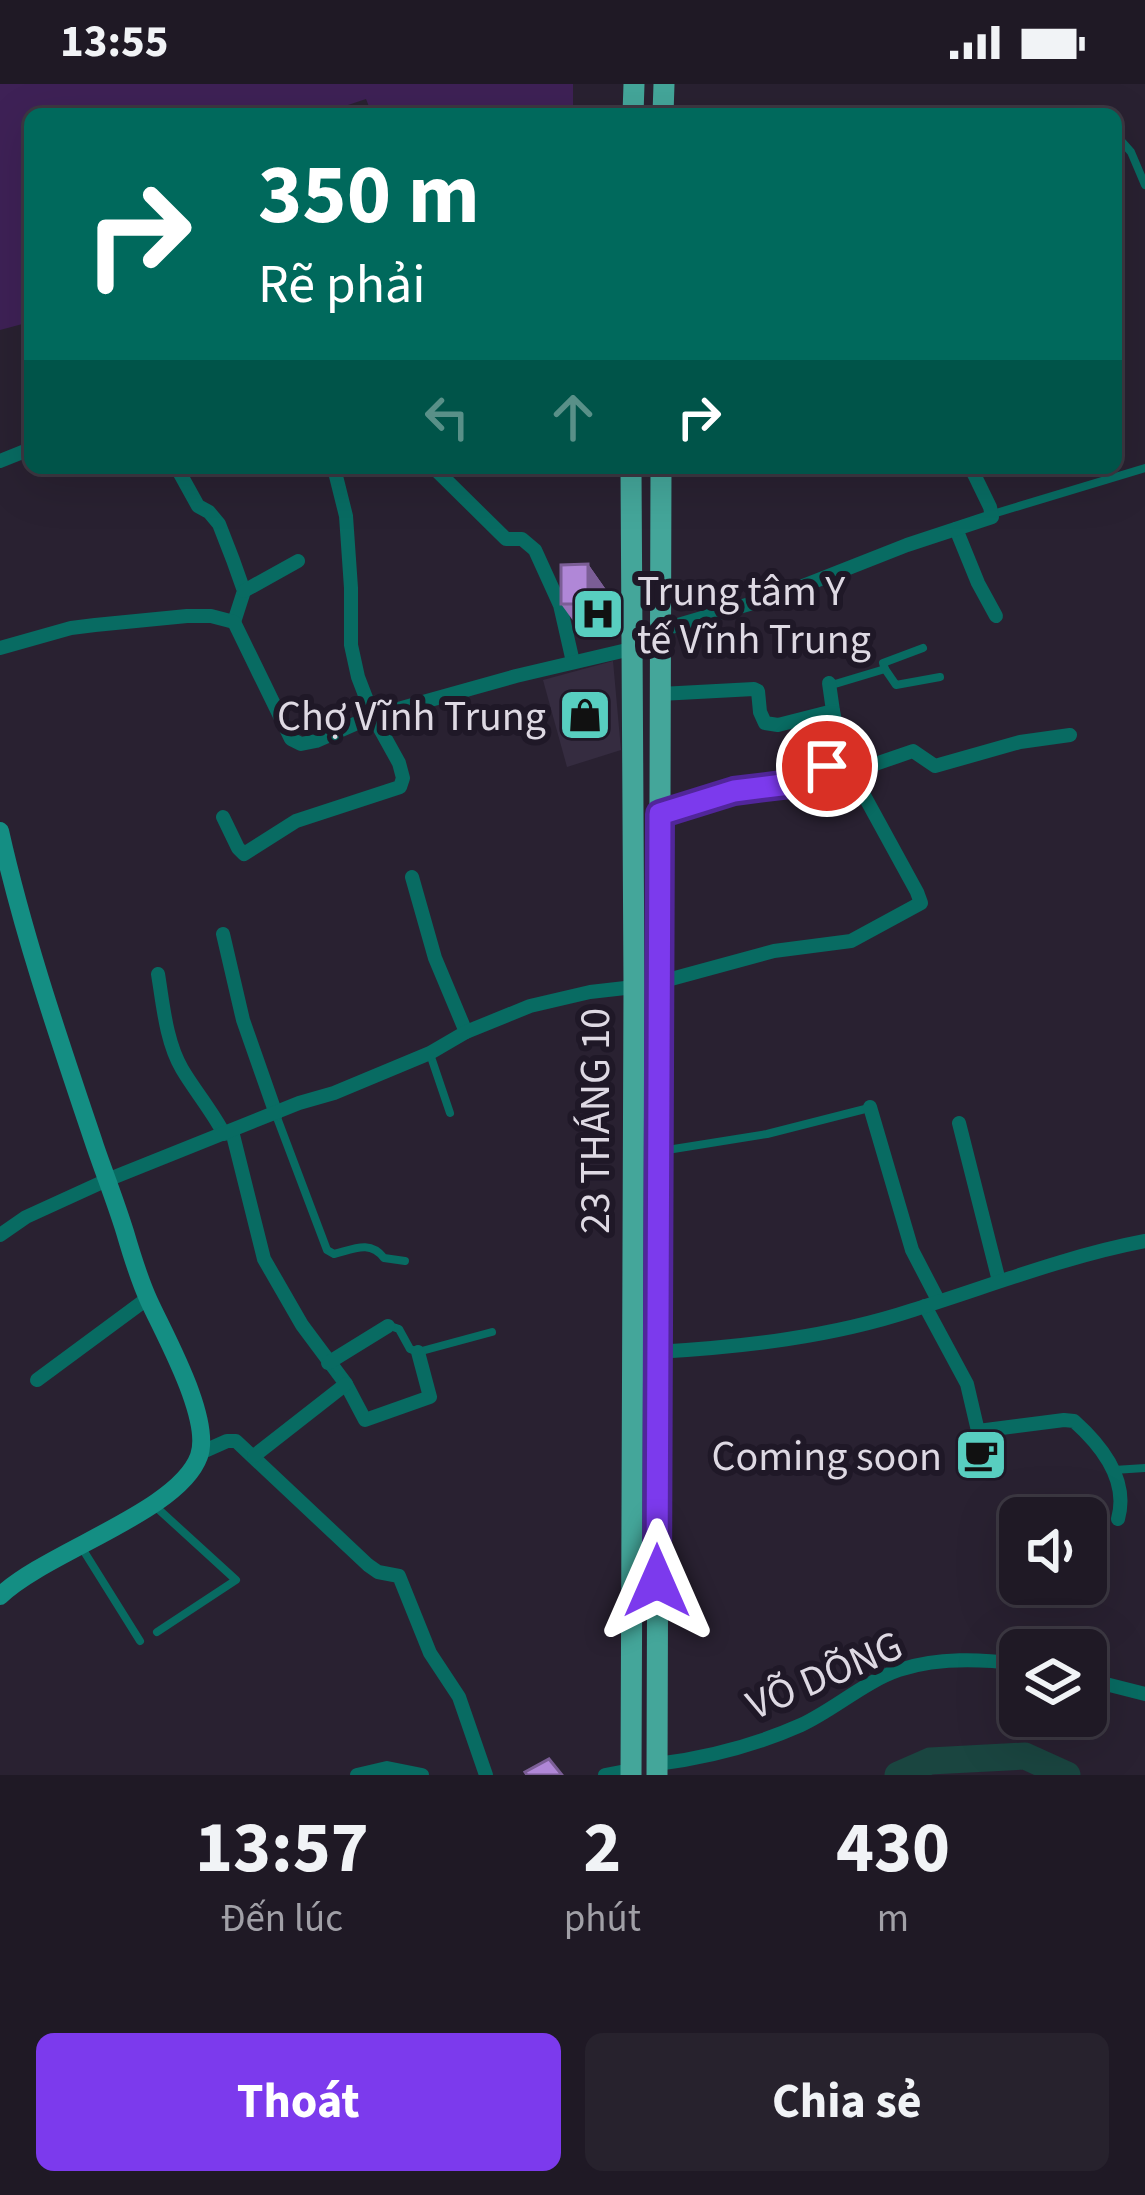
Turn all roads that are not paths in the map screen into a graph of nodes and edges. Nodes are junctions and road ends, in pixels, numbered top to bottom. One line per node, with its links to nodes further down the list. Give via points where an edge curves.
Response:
1 (1122, 142): 2 (lane)
2 (1145, 185)
3 (1145, 468): 10 (lane)
4 (180, 474): 13 (street, via 219,524)
5 (336, 474): 26 (street, via 346,516 351,645)
6 (440, 474): 20 (street, via 506,539 535,550 560,605)
7 (631, 474): 19 (main road, 23 THÁNG 10)
8 (661, 474): 16 (main road, 23 THÁNG 10)
9 (973, 474): 10 (street)
10 (993, 514): 11 (street)
11 (956, 529): 14 (street); 16 (street)
12 (298, 561): 13 (street)
13 (244, 591): 15 (street)
14 (996, 616)
15 (234, 622): 17 (street, via 199,616 95,625); 26 (street, via 291,739 302,745)
16 (661, 630): 24 (main road, 23 THÁNG 10)
17 (0, 647)
18 (923, 648): 21 (lane, via 883,663)
19 (631, 649): 20 (street); 38 (main road, 23 THÁNG 10)
20 (573, 662): 26 (street)
21 (885, 669): 22 (lane, via 896,685); 23 (lane)
22 (940, 677)
23 (829, 683): 25 (street)
24 (661, 694): 25 (street, via 754,689 771,724); 30 (main road, 23 THÁNG 10)
25 (832, 711): 28 (street)
26 (373, 716): 31 (street, via 399,764 400,787 296,821 244,854)
27 (1070, 735): 29 (street, via 935,766 913,751)
28 (842, 755): 29 (street); 30 (street, via 790,784)
29 (852, 772): 37 (street, via 920,904 851,941 774,951)
30 (660, 814): 37 (main road, 23 THÁNG 10)
31 (223, 817)
32 (1, 842): 34 (street)
33 (412, 877): 39 (street)
34 (8, 899): 47 (street)
35 (223, 934): 43 (street)
36 (158, 974): 45 (street, via 180,1066)
37 (660, 982): 38 (main road); 46 (main road, 23 THÁNG 10)
38 (634, 987): 39 (street, via 530,1006); 75 (main road, 23 THÁNG 10)
39 (466, 1032): 40 (street)
40 (430, 1053): 42 (lane); 43 (street)
41 (871, 1107): 46 (lane); 53 (street)
42 (450, 1113)
43 (276, 1114): 45 (street); 50 (lane, via 326,1250 367,1246)
44 (959, 1123): 51 (street)
45 (228, 1133): 47 (street); 58 (street, via 264,1258)
46 (659, 1152): 57 (main road, 23 THÁNG 10)
47 (107, 1180): 48 (street); 52 (street)
48 (0, 1234)
49 (1145, 1241): 51 (street)
50 (405, 1261)
51 (999, 1281): 53 (street)
52 (148, 1298): 59 (street); 61 (street, via 188,1386)
53 (932, 1303): 57 (street, via 822,1333); 64 (street, via 978,1432 1074,1421)
54 (388, 1326): 56 (lane); 58 (street)
55 (492, 1332): 56 (lane)
56 (418, 1352): 60 (street, via 430,1397 365,1420)
57 (656, 1352): 74 (main road, 23 THÁNG 10)
58 (328, 1363): 60 (street)
59 (37, 1380)
60 (346, 1384): 62 (street)
61 (200, 1453): 62 (street, via 236,1441); 65 (street, via 184,1480)
62 (254, 1456): 78 (street, via 368,1564 399,1576 430,1653 459,1697)
63 (1145, 1468): 64 (lane)
64 (1114, 1470): 66 (street)
65 (154, 1504): 67 (street); 69 (lane, via 236,1580)
66 (1118, 1519)
67 (80, 1544): 68 (street); 70 (lane)
68 (0, 1596)
69 (158, 1632)
70 (140, 1641)
71 (999, 1662): 74 (street, VÕ DÕNG, via 898,1671 784,1732)
72 (1107, 1684): 73 (street)
73 (1145, 1694)
74 (657, 1770): 75 (main road)
75 (631, 1773): 79 (street)
76 (357, 1775): 77 (street, via 387,1768)
77 (422, 1775)
78 (486, 1775)
79 (605, 1775)

